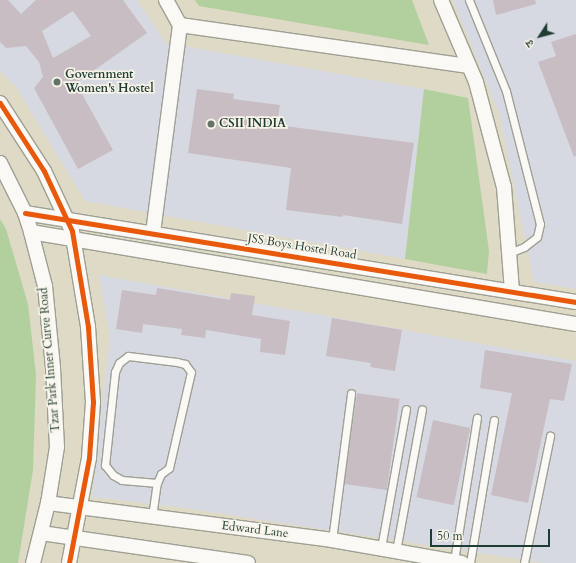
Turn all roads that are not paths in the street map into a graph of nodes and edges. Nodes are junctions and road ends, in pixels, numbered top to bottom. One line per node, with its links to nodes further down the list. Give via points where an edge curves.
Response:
1 (166, 0): 4 (street)
2 (441, 0): 5 (street)
3 (469, 0): 13 (lane, via 506,91 540,224 537,237 524,247)
4 (180, 25): 5 (street); 11 (street)
5 (469, 66): 13 (street, via 476,82 504,187)
6 (0, 103): 9 (street, via 44,171)
7 (0, 163): 8 (street, Tzar Park Inner Curve Road)
8 (25, 214): 9 (street, JSS Boys Hostel Road); 10 (street, Tzar Park Inner Curve Road)
9 (67, 218): 11 (street, JSS Boys Hostel Road); 12 (street)
10 (31, 232): 12 (street); 26 (street, Tzar Park Inner Curve Road, via 45,286 53,368 57,447)
11 (153, 233): 14 (street, JSS Boys Hostel Road)
12 (75, 240): 16 (street); 27 (street, via 88,327 93,402 89,458)
13 (509, 253): 15 (street)
14 (450, 281): 15 (street, JSS Boys Hostel Road); 16 (street)
15 (512, 292): 17 (street, JSS Boys Hostel Road)
16 (448, 302): 18 (street)
17 (576, 302)
18 (576, 324)
19 (351, 393): 31 (lane)
20 (406, 408): 32 (lane)
21 (422, 409): 33 (lane)
22 (477, 418): 34 (lane)
23 (494, 420): 38 (lane)
24 (550, 436): 39 (lane)
25 (157, 483): 25 (lane, via 161,474 169,468 191,372 185,364 128,356 118,363 114,372 105,465 113,475 122,480); 28 (lane)
26 (48, 503): 27 (street, Edward Lane); 29 (street, Tzar Park Inner Curve Road)
27 (81, 508): 28 (street, Edward Lane); 30 (street)
28 (152, 517): 31 (street, Edward Lane)
29 (41, 533): 30 (street); 35 (street, Tzar Park Inner Curve Road)
30 (75, 538): 36 (street); 37 (street)
31 (332, 540): 32 (street, Edward Lane)
32 (381, 548): 33 (street, Edward Lane)
33 (396, 551): 34 (street, Edward Lane)
34 (458, 562)
35 (33, 563)
36 (69, 563)
37 (248, 563)
38 (470, 563)
39 (524, 563)

